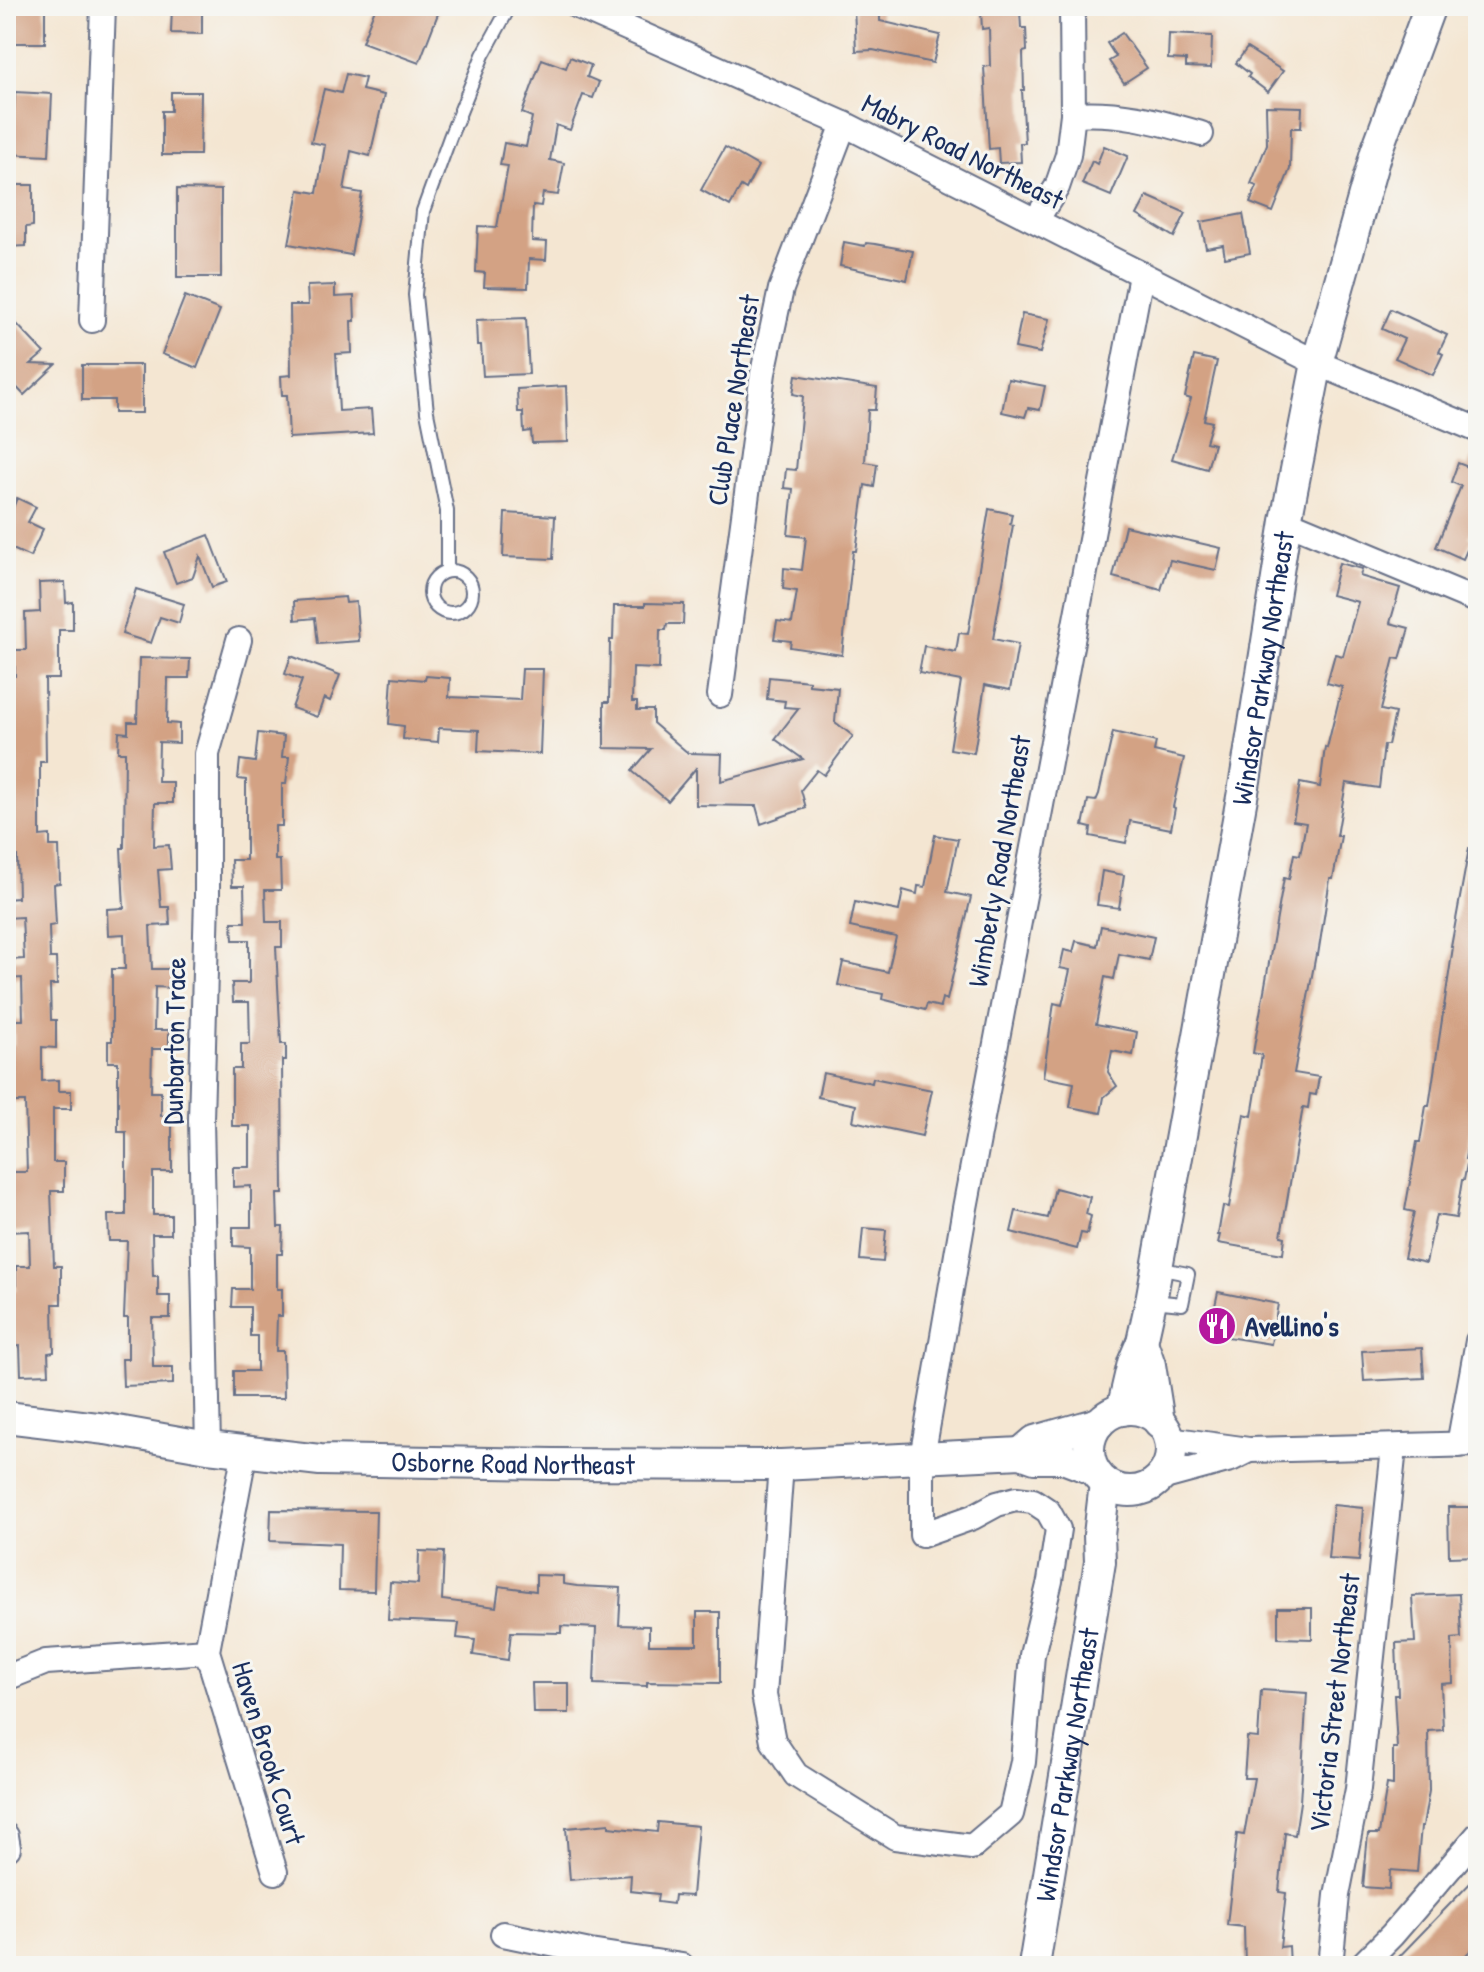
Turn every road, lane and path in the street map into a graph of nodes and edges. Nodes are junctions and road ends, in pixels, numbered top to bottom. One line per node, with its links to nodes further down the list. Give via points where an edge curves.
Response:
1 (103, 6): 11 (street)
2 (510, 6): 15 (lane, via 483,55 423,211 415,295 427,412 447,511)
3 (577, 6): 7 (street, Mabry Road Northeast)
4 (1072, 6): 6 (street)
5 (1430, 6): 12 (street, Windsor Parkway Northeast, via 1376,152)
6 (1073, 114): 8 (street, via 1119,113); 9 (street, via 1057,187)
7 (844, 124): 9 (street, Mabry Road Northeast); 18 (street, Club Place Northeast, via 781,289 763,373)
8 (1201, 134)
9 (1036, 220): 10 (street, Mabry Road Northeast)
10 (1141, 275): 12 (street, Mabry Road Northeast); 30 (street, Wimberly Road Northeast)
11 (92, 320)
12 (1317, 363): 13 (street, Mabry Road Northeast); 14 (street, Windsor Parkway Northeast)
13 (1478, 430)
14 (1286, 521): 16 (street); 20 (street, Windsor Parkway Northeast, via 1246,775)
15 (447, 571)
16 (1478, 601)
17 (239, 640): 25 (street, Dunbarton Trace, via 207,754 201,1120)
18 (720, 695)
19 (1478, 1341): 24 (street)
20 (1142, 1342): 22 (street, Windsor Parkway Northeast); 23 (street, Windsor Parkway Northeast)
21 (6, 1417): 25 (street, Osborne Road Northeast)
22 (1110, 1417): 23 (street, via 1141,1410); 29 (street, Osborne Road Northeast, via 1035,1441); 32 (street, via 1089,1442)
23 (1164, 1430): 28 (street); 33 (street, via 1171,1452 1168,1466)
24 (1468, 1445): 26 (street)
25 (208, 1447): 27 (street, Osborne Road Northeast)
26 (1394, 1448): 28 (street); 42 (street, Victoria Street Northeast, via 1358,1789 1337,1895)
27 (245, 1450): 31 (street, Osborne Road Northeast, via 320,1460); 35 (street)
28 (1249, 1450): 33 (street)
29 (1021, 1453): 30 (street, Osborne Road Northeast); 32 (street, Osborne Road Northeast, via 1063,1458)
30 (922, 1458): 31 (street, Osborne Road Northeast); 31 (street, Wimberly Road Northeast, via 922,1535 1016,1499 1033,1501 1048,1511 1058,1529 1032,1655 1023,1762 1011,1814 972,1847 895,1837 796,1775 773,1741 764,1695)
31 (781, 1465)
32 (1099, 1476): 33 (street, via 1124,1492); 34 (street, Windsor Parkway Northeast)
33 (1149, 1485): 34 (street, Windsor Parkway Northeast, via 1125,1508 1111,1548)
34 (1100, 1562): 41 (street, Windsor Parkway Northeast)
35 (207, 1651): 36 (street, via 46,1662); 38 (street, Haven Brook Court)
36 (6, 1678)
37 (1478, 1835): 43 (street)
38 (275, 1872)
39 (503, 1934): 40 (street)
40 (682, 1966)
41 (1034, 1966)
42 (1330, 1966)
43 (1361, 1966)

